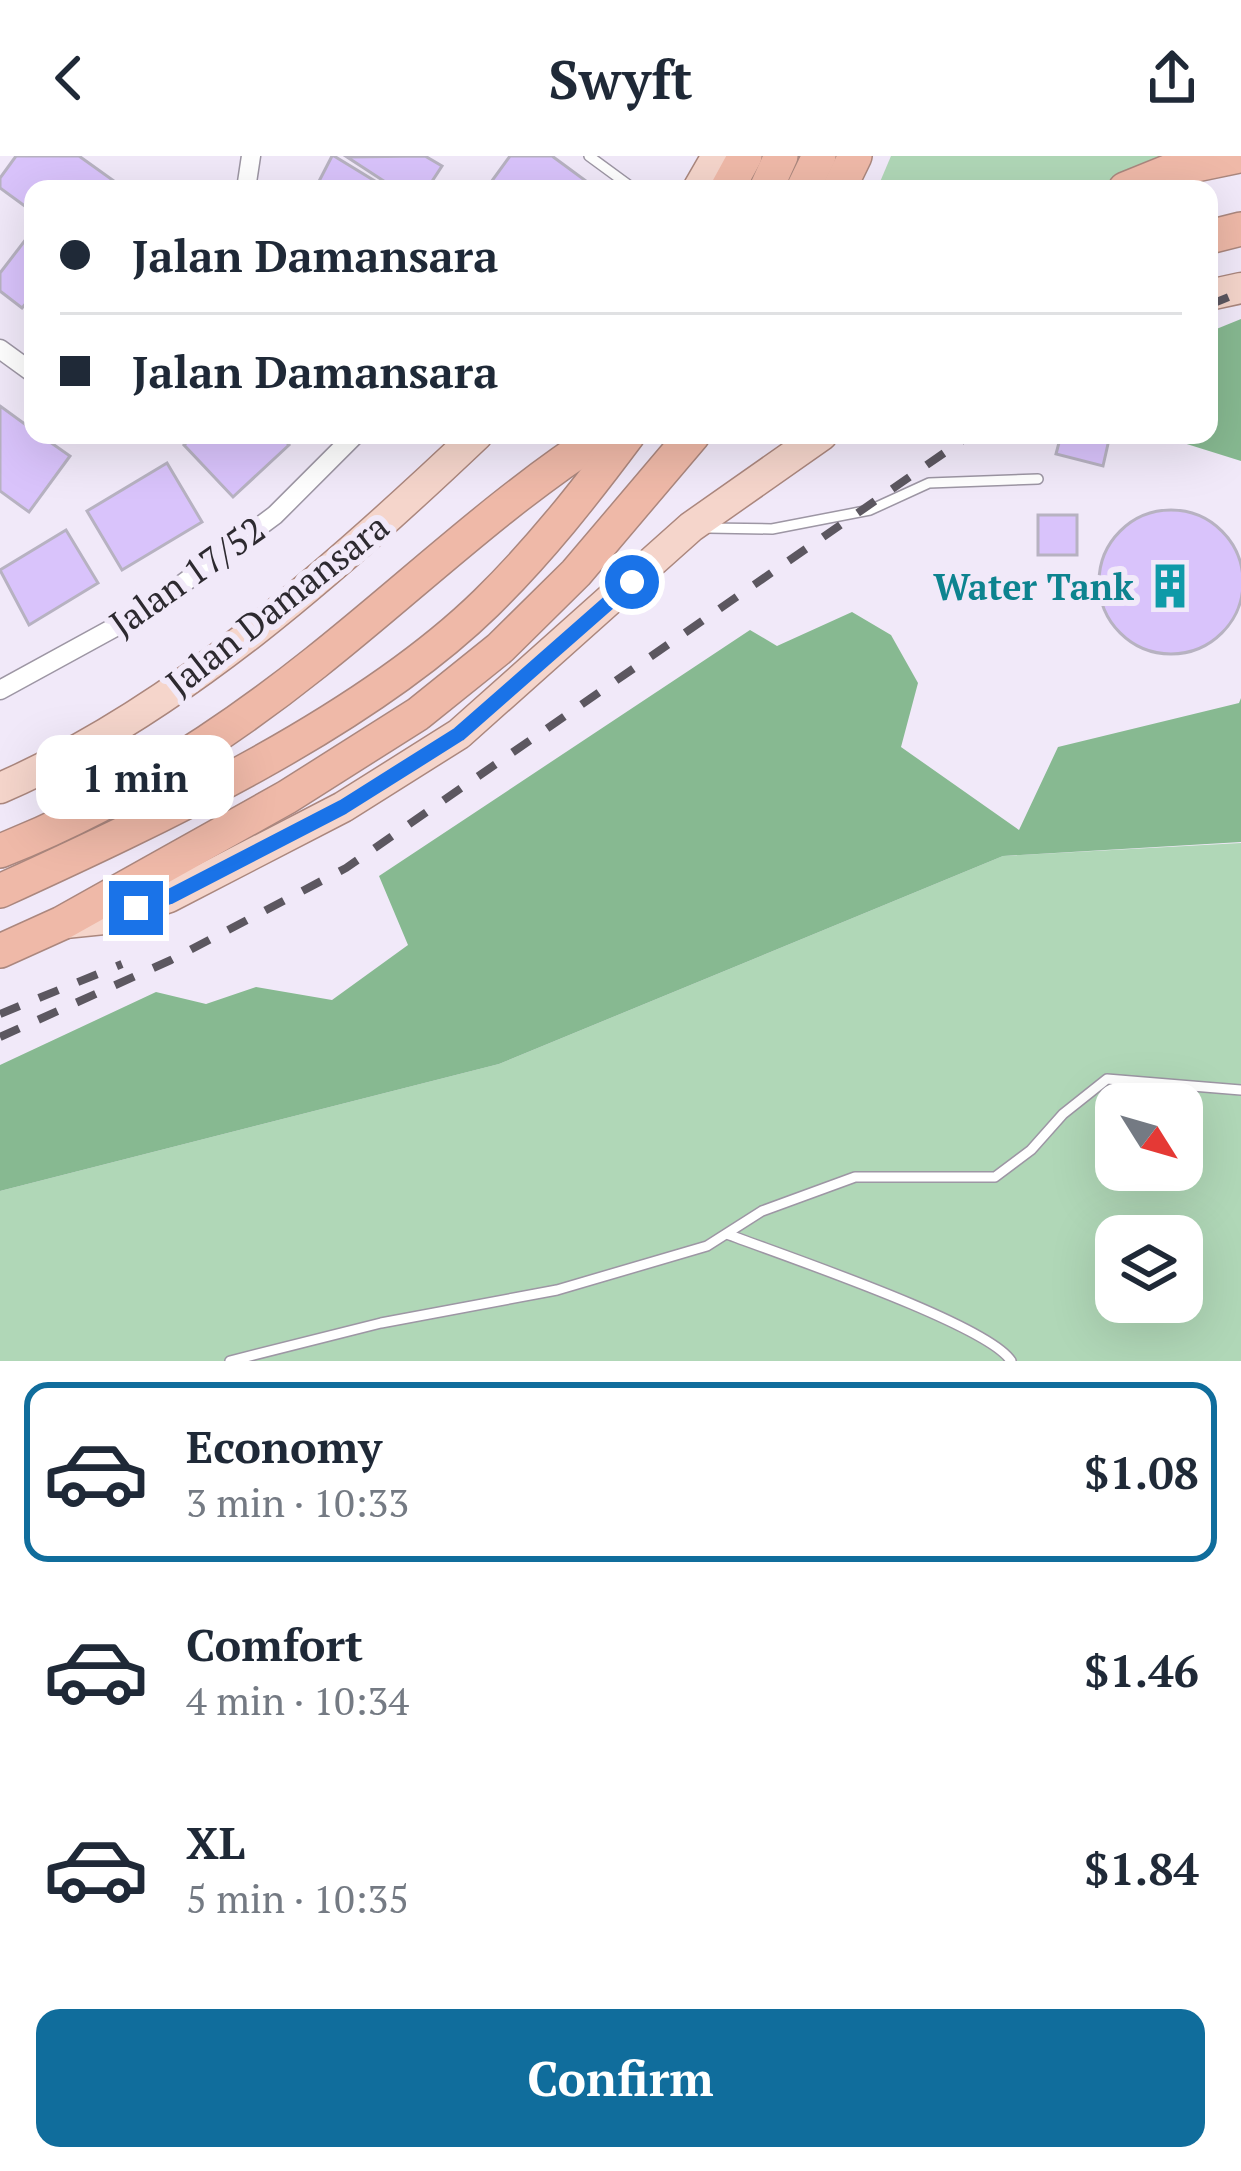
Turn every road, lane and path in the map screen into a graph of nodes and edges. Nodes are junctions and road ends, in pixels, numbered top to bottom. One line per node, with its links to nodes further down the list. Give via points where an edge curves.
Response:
1 (589, 156): 3 (lane)
2 (1239, 156): 6 (highway)
3 (617, 177): 4 (lane); 5 (lane)
4 (615, 180)
5 (621, 180)
6 (1147, 180)
7 (346, 444): 18 (street, Jalan 17/52, via 275,515 150,608)
8 (468, 444): 20 (main road, Jalan Damansara, via 277,613 144,707)
9 (589, 444): 21 (highway, via 230,726 126,790)
10 (621, 444): 22 (highway, via 484,605 404,671 276,752)
11 (660, 444): 16 (highway)
12 (686, 444): 16 (highway)
13 (809, 444): 15 (main road)
14 (1038, 478): 15 (lane, via 929,483 870,510 772,529)
15 (691, 527): 23 (main road, via 459,734 343,807 169,897 104,919)
16 (576, 573): 23 (highway, via 418,714)
17 (0, 664): 18 (street)
18 (20, 680): 19 (street, Jalan 17/52)
19 (0, 690)
20 (0, 788)
21 (0, 851)
22 (0, 891)
23 (62, 923): 24 (highway)
24 (0, 951)
25 (1241, 1090): 26 (lane, via 1106,1079 995,1178 855,1177 762,1211)
26 (727, 1234): 27 (lane, via 557,1290); 28 (lane, via 951,1320)
27 (230, 1361)
28 (1011, 1361)

